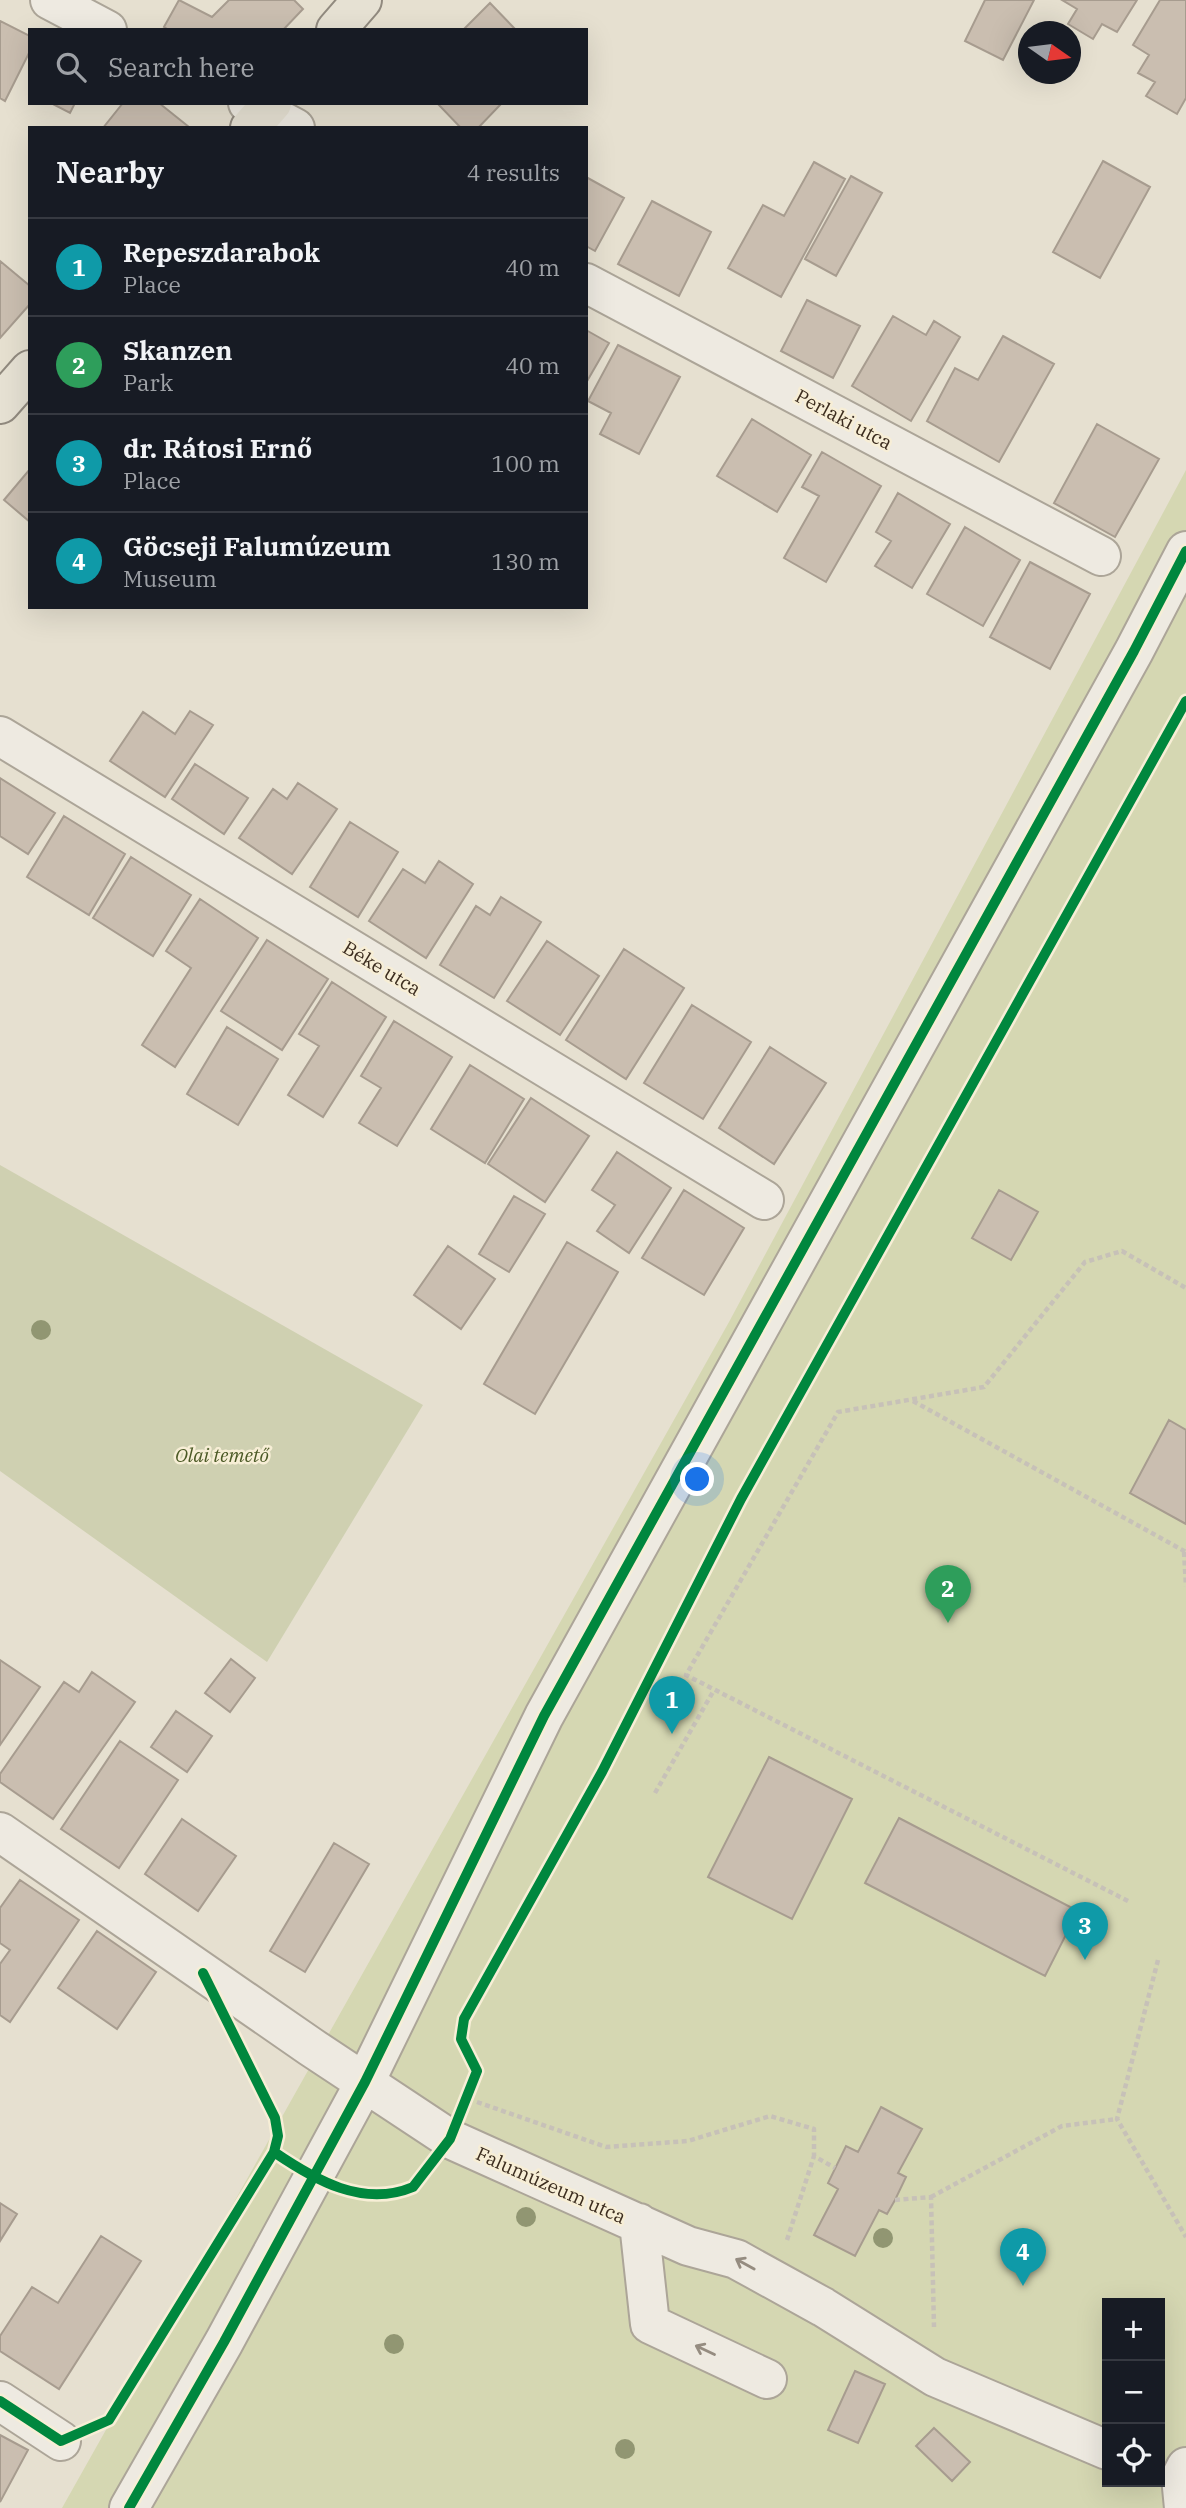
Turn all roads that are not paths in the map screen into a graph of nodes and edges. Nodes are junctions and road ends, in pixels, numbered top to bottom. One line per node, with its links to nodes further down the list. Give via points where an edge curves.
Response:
1 (50, 0): 3 (street)
2 (362, 0): 4 (main road)
3 (103, 28)
4 (338, 28)
5 (588, 284): 9 (street, Perlaki utca)
6 (28, 372): 7 (main road)
7 (0, 404)
8 (1186, 551): 13 (street, via 544,1716)
9 (1101, 556)
10 (0, 736): 11 (street, Béke utca)
11 (764, 1200)
12 (0, 1832): 13 (street, Falumúzeum utca)
13 (365, 2082): 14 (street, Falumúzeum utca, via 450,2139); 19 (street)
14 (639, 2223): 15 (street, one-way to 14, via 650,2324); 18 (street, Falumúzeum utca, one-way to 14, via 935,2377 736,2259 688,2246)
15 (767, 2379)
16 (0, 2401): 17 (street)
17 (61, 2441)
18 (1102, 2448)
19 (129, 2508)

